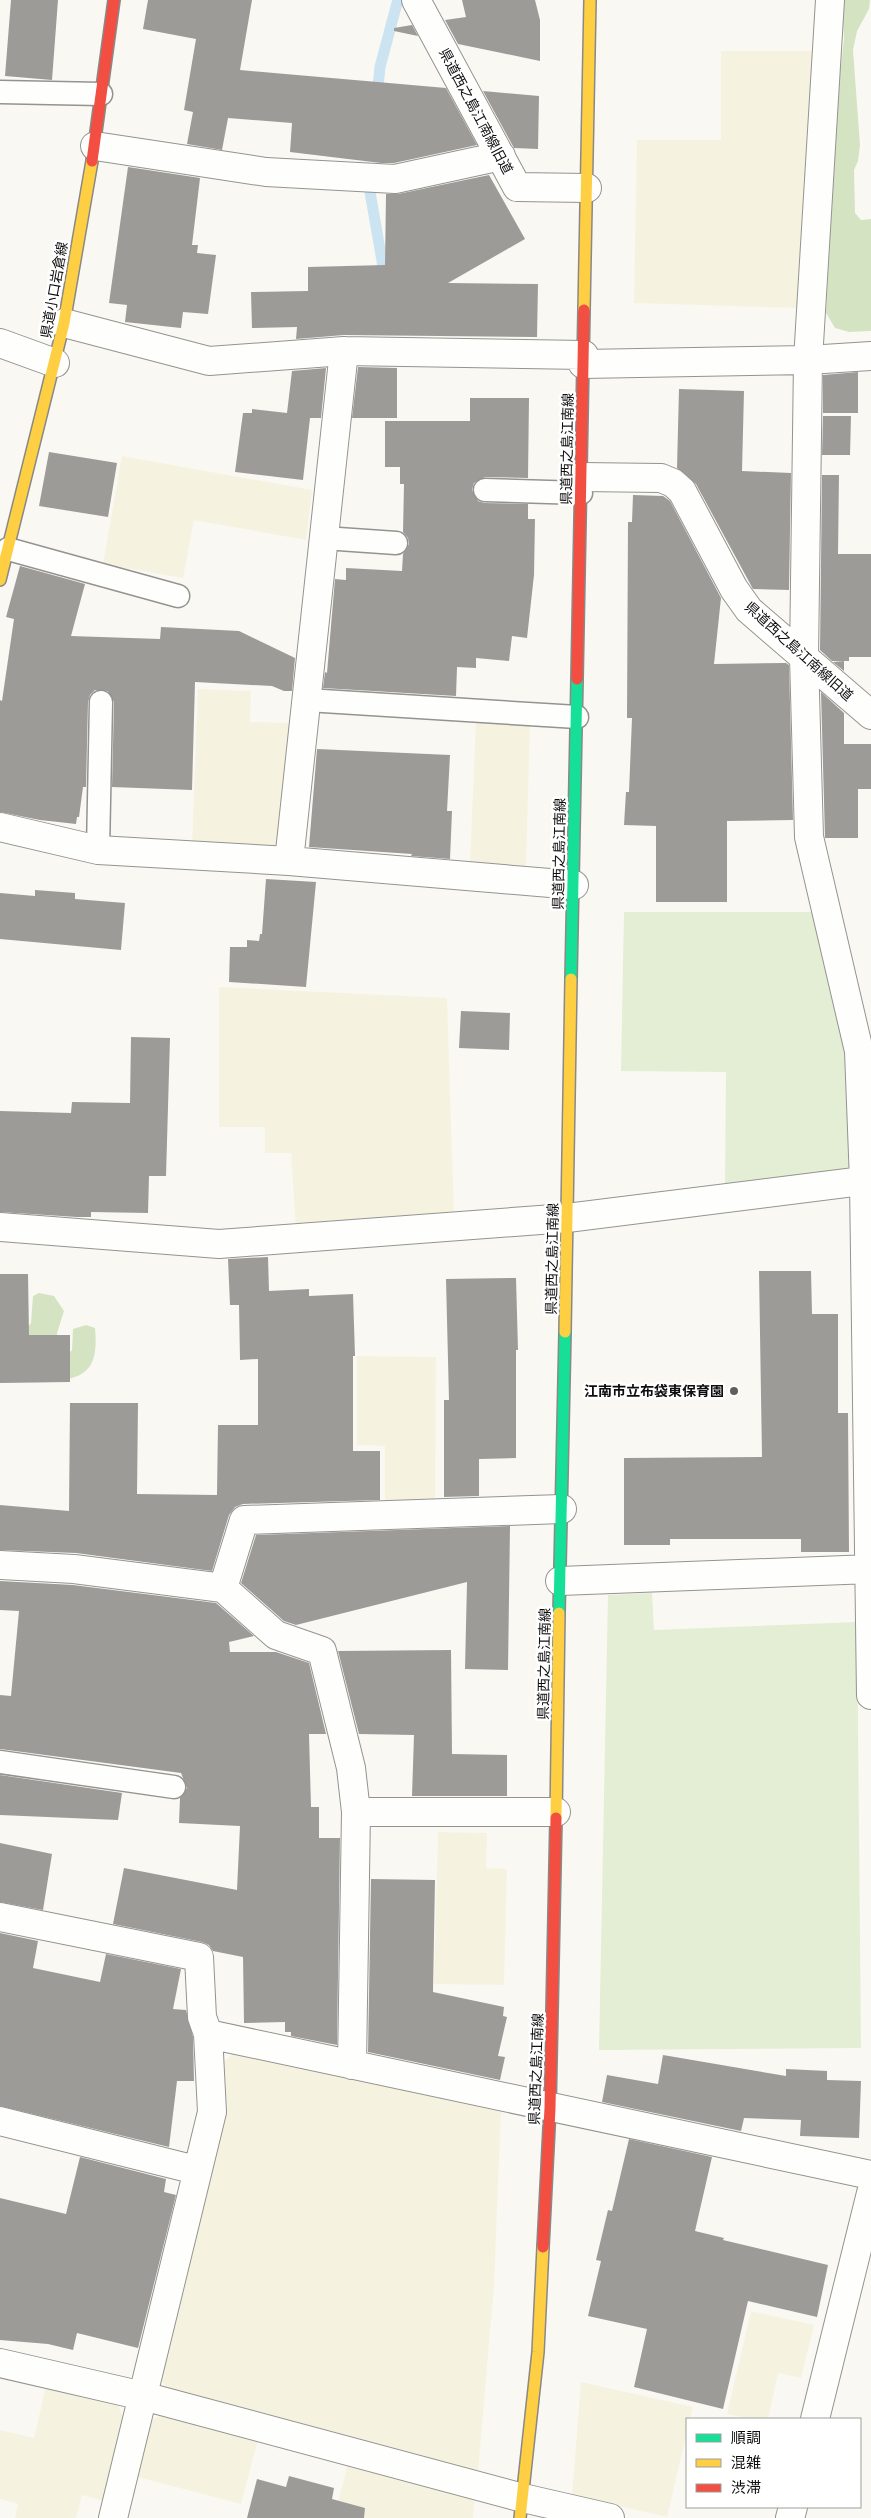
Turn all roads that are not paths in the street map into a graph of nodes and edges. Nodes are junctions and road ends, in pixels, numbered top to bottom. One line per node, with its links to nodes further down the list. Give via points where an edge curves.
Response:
1 (114, 0): 6 (main road, 県道小口岩倉線)
2 (416, 0): 8 (street, 県道西之島江南線旧道)
3 (590, 0): 9 (main road, 県道西之島江南線)
4 (830, 0): 15 (street)
5 (0, 92): 6 (lane)
6 (102, 94): 7 (main road, 県道小口岩倉線)
7 (94, 146): 8 (street, via 266,172 395,179); 10 (main road, 県道小口岩倉線)
8 (501, 156): 9 (street, 県道西之島江南線旧道, via 517,187)
9 (587, 188): 14 (main road, 県道西之島江南線)
10 (64, 324): 12 (street, via 209,361); 16 (main road, 県道小口岩倉線)
11 (0, 342): 16 (street)
12 (344, 351): 14 (street); 19 (street)
13 (871, 356): 15 (street)
14 (584, 360): 15 (street); 17 (main road, 県道西之島江南線)
15 (808, 360): 24 (street)
16 (56, 363): 21 (main road, 県道小口岩倉線)
17 (581, 485): 18 (lane); 24 (street, 県道西之島江南線旧道, via 661,478 673,483 682,491 734,590 749,610); 28 (main road, 県道西之島江南線)
18 (485, 490)
19 (324, 538): 20 (lane); 25 (street)
20 (396, 543)
21 (8, 549): 22 (main road, 県道小口岩倉線); 23 (lane)
22 (0, 580)
23 (178, 596)
24 (804, 657): 27 (street, 県道西之島江南線旧道); 33 (street, via 809,837 859,1051)
25 (307, 700): 28 (lane); 31 (street)
26 (102, 702): 30 (lane)
27 (871, 715)
28 (577, 717): 32 (main road, 県道西之島江南線)
29 (0, 826): 30 (street)
30 (98, 850): 31 (street, via 158,856)
31 (289, 861): 32 (street)
32 (574, 886): 34 (main road, 県道西之島江南線)
33 (868, 1180): 34 (street); 38 (street)
34 (567, 1218): 35 (street, via 219,1244); 36 (main road, 県道西之島江南線)
35 (0, 1227)
36 (562, 1509): 39 (main road, 県道西之島江南線); 40 (street, via 244,1520)
37 (0, 1565): 40 (street, via 74,1569)
38 (870, 1569): 39 (street); 41 (street)
39 (560, 1581): 45 (main road, 県道西之島江南線)
40 (223, 1588): 44 (street, via 276,1635 322,1651 351,1768)
41 (871, 1695)
42 (0, 1762): 43 (lane)
43 (174, 1787)
44 (356, 1812): 45 (street); 48 (street)
45 (556, 1812): 49 (main road, 県道西之島江南線)
46 (0, 1918): 47 (street, via 199,1956 202,2017)
47 (208, 2034): 48 (street); 51 (street, via 212,2112)
48 (352, 2065): 49 (street)
49 (550, 2108): 52 (street); 57 (main road, 県道西之島江南線, via 538,2352)
50 (0, 2121): 51 (street)
51 (196, 2170): 55 (street)
52 (871, 2175)
53 (871, 2193): 56 (street)
54 (0, 2363): 55 (street)
55 (143, 2396): 57 (street); 58 (street)
56 (815, 2418)
57 (521, 2508): 59 (street)
58 (113, 2518)
59 (610, 2518)

